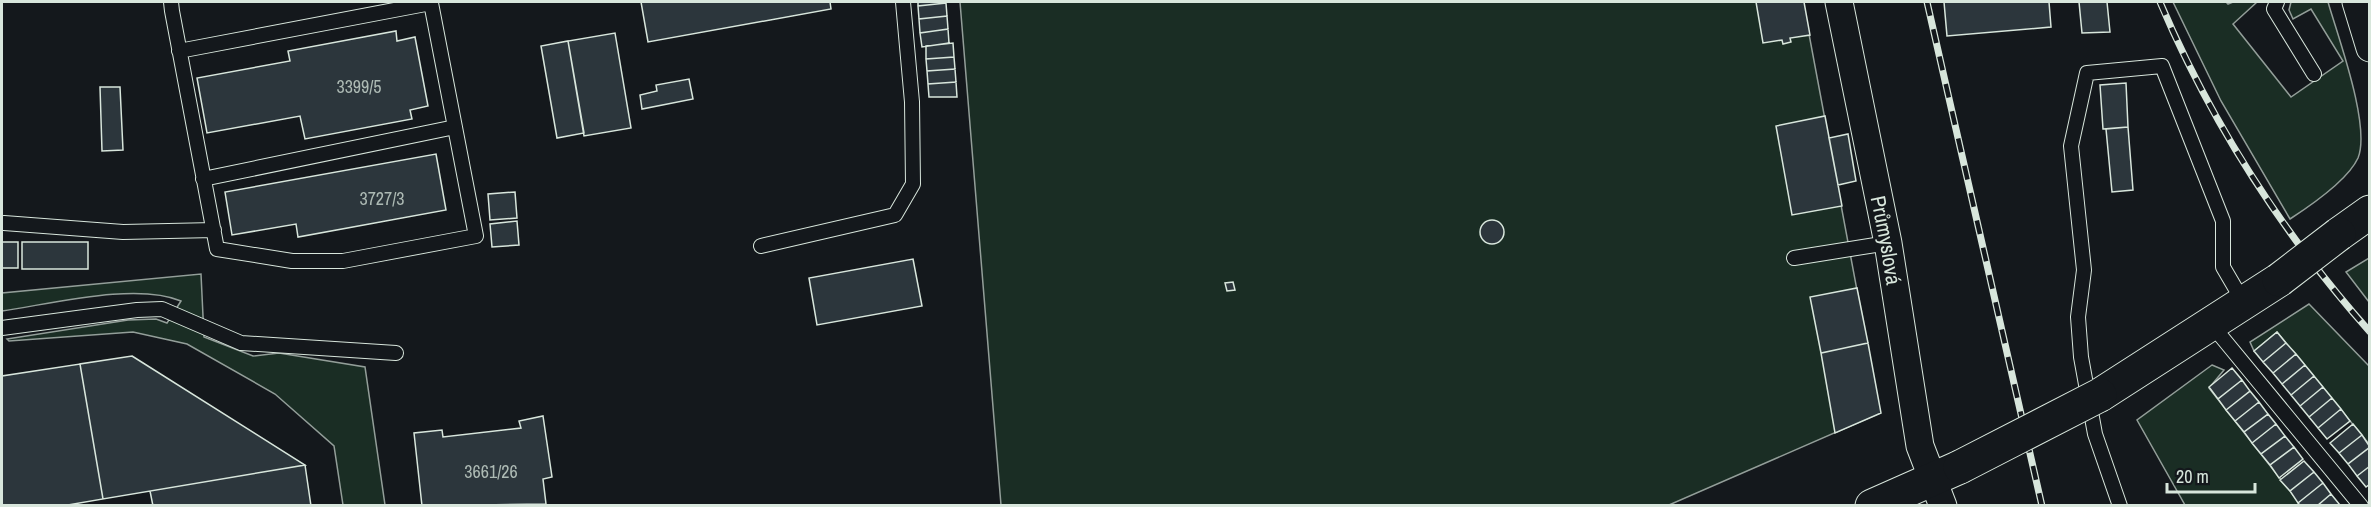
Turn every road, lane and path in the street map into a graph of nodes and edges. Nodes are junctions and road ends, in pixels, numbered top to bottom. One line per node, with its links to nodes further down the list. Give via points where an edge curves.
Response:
1 (171, 2): 7 (lane)
2 (903, 2): 15 (lane, via 912,102 913,184 904,200 895,215)
3 (1839, 2): 14 (street, Průmyslová)
4 (2277, 2): 8 (lane, via 2274,9)
5 (2356, 2): 6 (street)
6 (2370, 48)
7 (179, 51): 9 (lane, via 431,3); 10 (lane)
8 (2314, 74)
9 (455, 127): 10 (lane); 13 (lane, via 476,236 344,261 292,261 217,249)
10 (203, 179): 13 (lane)
11 (2370, 212): 17 (main road, bridge)
12 (4, 223): 13 (lane, via 123,232)
13 (214, 230)
14 (1888, 243): 16 (lane); 21 (street, Průmyslová, via 1920,446)
15 (761, 246)
16 (1794, 258)
17 (2244, 303): 18 (main road); 23 (lane, via 2223,267 2223,221 2162,66 2087,73 2071,146 2084,270 2079,337 2095,434)
18 (2211, 324): 21 (main road, bridge, via 2100,395); 24 (lane)
19 (2, 328): 20 (lane, via 162,309 241,344)
20 (396, 352)
21 (1945, 484): 22 (main road)
22 (1872, 506)
23 (2120, 506)
24 (2361, 506)

